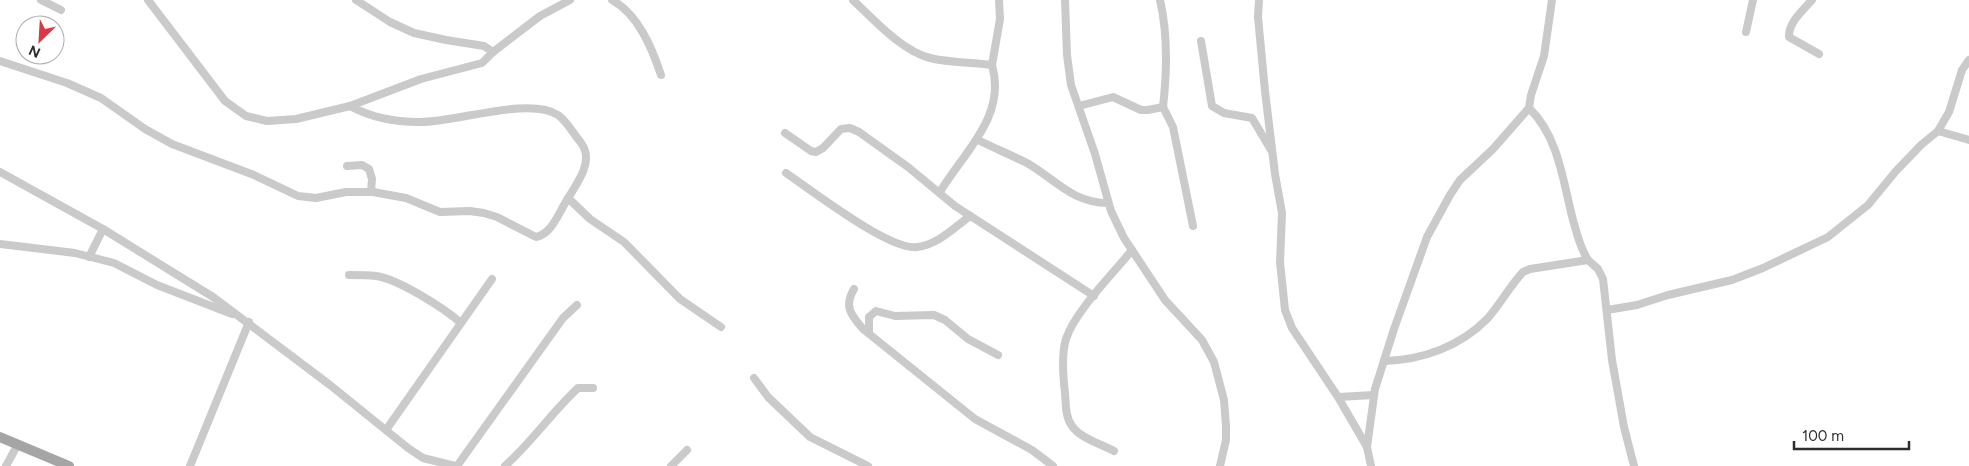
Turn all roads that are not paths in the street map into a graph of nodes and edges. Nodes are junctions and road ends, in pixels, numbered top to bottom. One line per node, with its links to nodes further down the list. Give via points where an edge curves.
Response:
1 (41, 0): 14 (street)
2 (148, 0): 23 (street, via 225,101 246,116 278,121)
3 (356, 0): 17 (street, via 414,33 484,46)
4 (570, 0): 17 (street, via 540,16)
5 (612, 0): 22 (street, via 634,20)
6 (854, 0): 21 (street, via 915,53 950,62)
7 (999, 0): 21 (street, via 1000,20)
8 (1065, 0): 24 (street, via 1071,85)
9 (1160, 0): 25 (street, via 1166,58)
10 (1259, 0): 31 (street, via 1261,60)
11 (1552, 0): 26 (street, via 1544,56)
12 (1753, 0): 15 (street)
13 (1812, 0): 18 (street, via 1789,30 1789,38)
14 (62, 10)
15 (1746, 32)
16 (1201, 41): 31 (street, via 1212,106 1224,113 1252,118)
17 (494, 52): 23 (street, via 482,63 422,79)
18 (1819, 54)
19 (1969, 60): 27 (street)
20 (0, 61): 35 (street, via 92,94 172,144 298,196 316,198 346,192)
21 (992, 65): 29 (street, via 994,102)
22 (661, 75)
23 (350, 106): 37 (street, via 382,120 420,122 510,109 553,113 565,122 586,153 580,179)
24 (1079, 106): 25 (street, via 1113,97 1141,110); 38 (street)
25 (1163, 106): 40 (street, via 1173,127)
26 (1529, 108): 45 (street, via 1541,122 1557,156 1579,242); 58 (street, via 1493,149 1468,170 1450,195 1425,243)
27 (1938, 131): 30 (street); 51 (street, via 1896,171 1868,205 1828,237 1732,280)
28 (785, 133): 36 (street, via 816,152 841,129 850,128)
29 (978, 140): 36 (street); 38 (street, via 1026,163 1075,196 1094,203)
30 (1969, 140)
31 (1273, 151): 62 (street, via 1282,213 1280,262 1285,310 1292,328)
32 (347, 166): 35 (street, via 362,165 369,169)
33 (0, 172): 41 (street)
34 (786, 172): 39 (street, via 882,236 908,247 917,248 935,242)
35 (371, 192): 37 (street, via 406,198 440,212 484,213 536,237 546,232)
36 (940, 192): 39 (street)
37 (568, 198): 55 (street, via 590,219 624,242 680,299)
38 (1108, 203): 43 (street)
39 (970, 216): 49 (street)
40 (1193, 226)
41 (103, 229): 44 (street); 52 (street)
42 (0, 244): 44 (street)
43 (1132, 250): 49 (street); 79 (street, via 1165,300 1202,340 1214,362 1224,400 1226,426)
44 (89, 257): 52 (street, via 114,264 157,285)
45 (1588, 260): 51 (street, via 1598,268 1603,280); 58 (street, via 1523,272 1488,317 1461,339 1430,354)
46 (349, 275): 54 (street, via 378,276 394,282 442,307)
47 (492, 279): 54 (street)
48 (854, 288): 56 (street, via 849,297 850,311)
49 (1094, 296): 68 (street, via 1066,340 1066,410 1070,425 1075,430)
50 (577, 305): 74 (street, via 563,318)
51 (1607, 310): 81 (street, via 1612,360)
52 (241, 317): 53 (street)
53 (249, 322): 63 (street); 72 (street)
54 (461, 323): 63 (street)
55 (721, 328)
56 (869, 333): 57 (street, via 869,317 876,311 904,317 934,315); 78 (street, via 975,420 1032,450)
57 (998, 355)
58 (1384, 361): 61 (street)
59 (754, 378): 77 (street, via 768,397 810,437)
60 (592, 388): 75 (street, via 578,388)
61 (1374, 395): 62 (street); 66 (street)
62 (1338, 397): 66 (street)
63 (386, 430): 69 (street)
64 (0, 436): 65 (main road)
65 (18, 444): 70 (street); 71 (main road)
66 (1367, 447): 80 (street)
67 (687, 450): 76 (street)
68 (1114, 451)
69 (423, 458): 73 (street); 74 (street)
70 (6, 466)
71 (69, 466)
72 (190, 466)
73 (418, 466)
74 (456, 466)
75 (505, 466)
76 (671, 466)
77 (868, 466)
78 (1053, 466)
79 (1220, 466)
80 (1372, 466)
81 (1634, 466)

